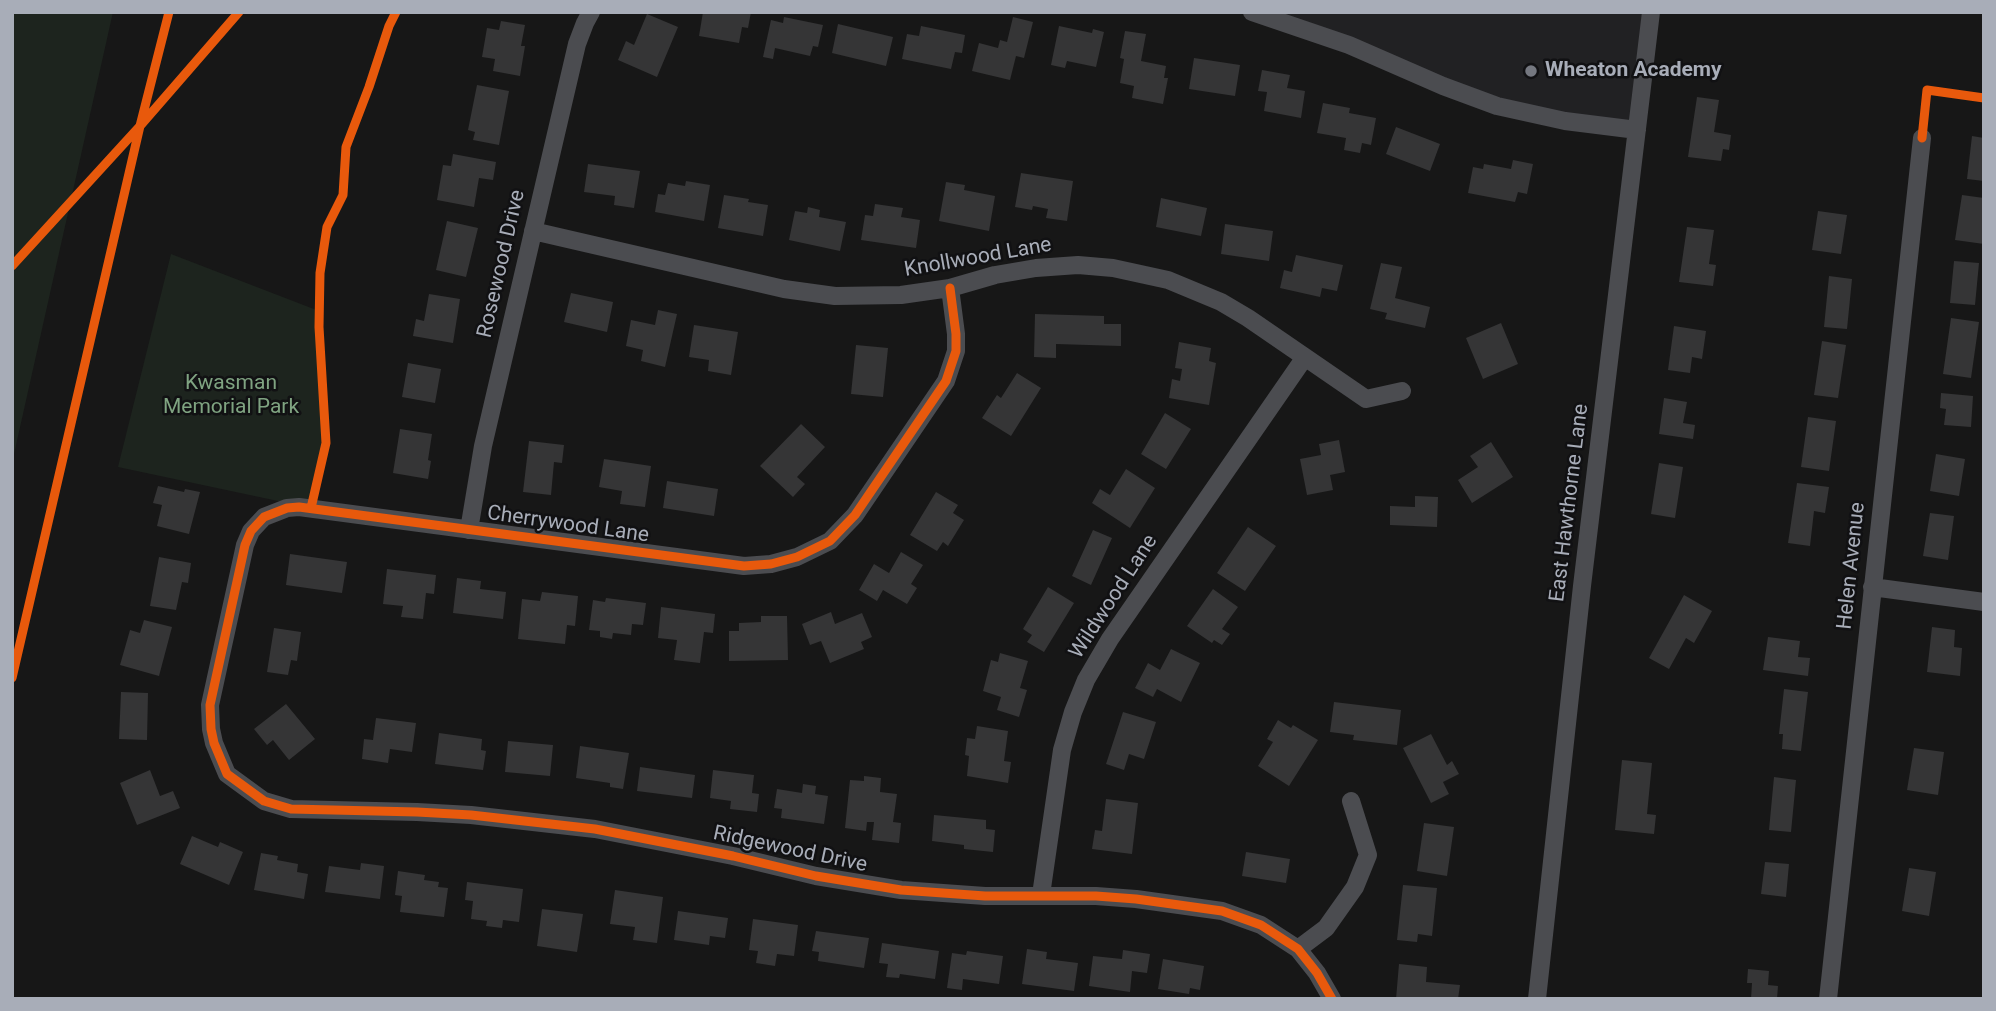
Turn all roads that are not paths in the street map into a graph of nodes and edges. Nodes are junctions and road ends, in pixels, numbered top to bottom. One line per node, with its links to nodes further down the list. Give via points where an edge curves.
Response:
1 (591, 12): 6 (street, Rosewood Drive, via 577,44)
2 (1252, 12): 4 (street, via 1349,45 1497,106)
3 (1651, 12): 4 (street, East Hawthorne Lane)
4 (1637, 130): 18 (street, East Hawthorne Lane)
5 (1922, 138): 11 (street, Helen Avenue)
6 (533, 231): 7 (street, Knollwood Lane, via 806,293 870,297); 10 (street, Rosewood Drive, via 483,446)
7 (950, 288): 8 (street, Knollwood Lane, via 1036,268 1078,265 1136,272 1221,302); 10 (street, Cherrywood Lane, via 956,351 946,381 866,500 830,541 797,557 744,566)
8 (1305, 357): 9 (street, Knollwood Lane, via 1366,399); 15 (street, Wildwood Lane, via 1086,680 1062,750)
9 (1402, 391)
10 (469, 530): 13 (street, Cherrywood Lane, via 299,507 274,512 258,522 245,545 210,705 211,729)
11 (1872, 587): 12 (street); 19 (street, Helen Avenue)
12 (1984, 601)
13 (223, 763): 15 (street, Ridgewood Drive, via 227,774 255,796 291,809 417,812 541,822 664,841 873,887 943,894)
14 (1351, 801): 16 (street, via 1368,855 1355,887 1326,928)
15 (1041, 895): 16 (street, Ridgewood Drive, via 1136,899 1222,911 1261,925)
16 (1298, 949): 17 (street, Ridgewood Drive)
17 (1332, 999)
18 (1537, 999)
19 (1828, 999)

